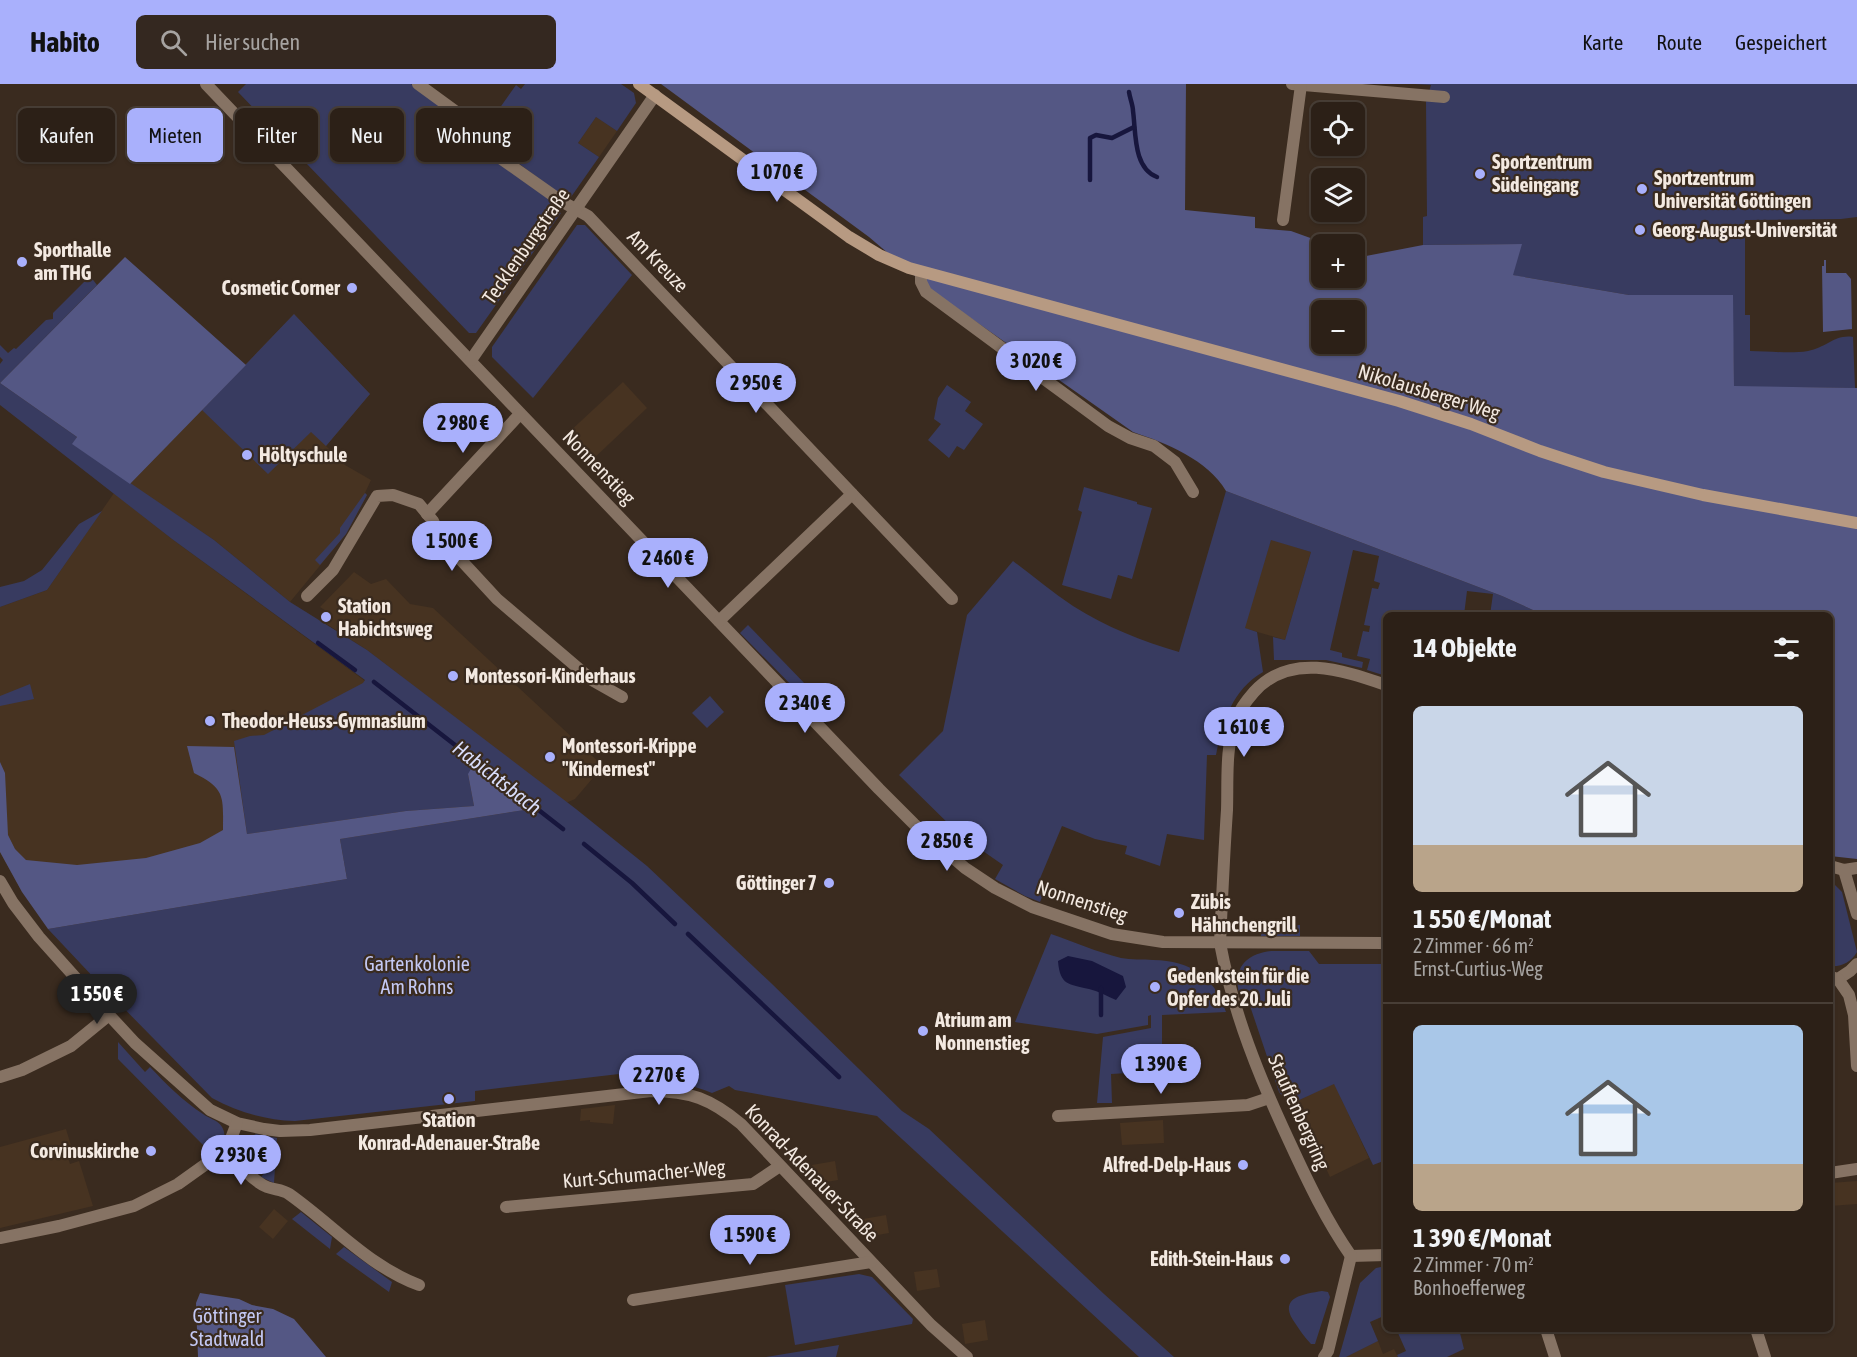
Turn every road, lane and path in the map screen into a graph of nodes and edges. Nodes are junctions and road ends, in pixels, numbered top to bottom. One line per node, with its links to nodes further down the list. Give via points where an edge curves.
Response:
1 (206, 84): 10 (street, Nonnenstieg)
2 (418, 84): 7 (street, Am Kreuze, via 477,127 479,143)
3 (639, 84): 5 (street, Nikolausberger Weg)
4 (1296, 85): 6 (street); 8 (street)
5 (655, 95): 7 (street, Tecklenburgstraße); 9 (street, Nikolausberger Weg, via 849,237 879,255)
6 (1444, 97)
7 (575, 209): 10 (street, Tecklenburgstraße); 13 (street, Am Kreuze, via 588,216)
8 (1283, 220)
9 (921, 272): 12 (street, via 926,292 1108,426 1154,446 1175,462); 15 (street, Nikolausberger Weg, via 1399,401 1627,479)
10 (471, 360): 11 (street, Nonnenstieg)
11 (520, 414): 14 (street); 18 (street, Nonnenstieg)
12 (1193, 492)
13 (852, 494): 17 (street, Am Kreuze); 18 (street)
14 (427, 514): 16 (street, via 419,504 393,495 377,496 333,570); 20 (street, via 448,546 497,599 592,680)
15 (1857, 523)
16 (307, 596)
17 (952, 599)
18 (719, 621): 26 (street, Nonnenstieg, via 914,824 995,888 1032,907 1112,934 1163,942)
19 (1383, 685): 26 (street, Stauffenbergring, via 1337,670 1300,668 1275,674 1247,699 1236,718 1228,770)
20 (622, 697)
21 (1833, 867): 23 (street)
22 (1857, 868): 23 (street)
23 (1844, 870): 25 (street)
24 (0, 881): 30 (street, Konrad-Adenauer-Straße, via 39,937)
25 (1857, 914)
26 (1220, 943): 27 (street, Nonnenstieg); 33 (street, Stauffenbergring, via 1234,1006)
27 (1383, 944)
28 (1857, 963): 29 (street, via 1850,971)
29 (1834, 977): 31 (street, via 1849,995)
30 (109, 1015): 32 (street, via 71,1046); 35 (street, Konrad-Adenauer-Straße, via 210,1110)
31 (1857, 1066)
32 (0, 1077)
33 (1269, 1098): 34 (street, via 1248,1105); 43 (street, Stauffenbergring, via 1316,1199)
34 (1058, 1116)
35 (237, 1124): 36 (street); 37 (street, Konrad-Adenauer-Straße, via 280,1131 310,1130 666,1091 687,1093 726,1111)
36 (227, 1149): 41 (street, via 178,1184 134,1206); 45 (street, via 259,1182 288,1194 389,1271)
37 (780, 1166): 40 (street, Kurt-Schumacher-Weg, via 753,1184); 44 (street, Konrad-Adenauer-Straße)
38 (1857, 1170): 39 (street)
39 (1833, 1173)
40 (506, 1207)
41 (0, 1238)
42 (1383, 1255): 43 (street)
43 (1351, 1256): 50 (street)
44 (871, 1262): 46 (street); 49 (street, Konrad-Adenauer-Straße)
45 (418, 1285)
46 (633, 1300)
47 (1547, 1332): 51 (street)
48 (1757, 1332): 52 (street)
49 (967, 1357)
50 (1324, 1357)
51 (1555, 1357)
52 (1765, 1357)

